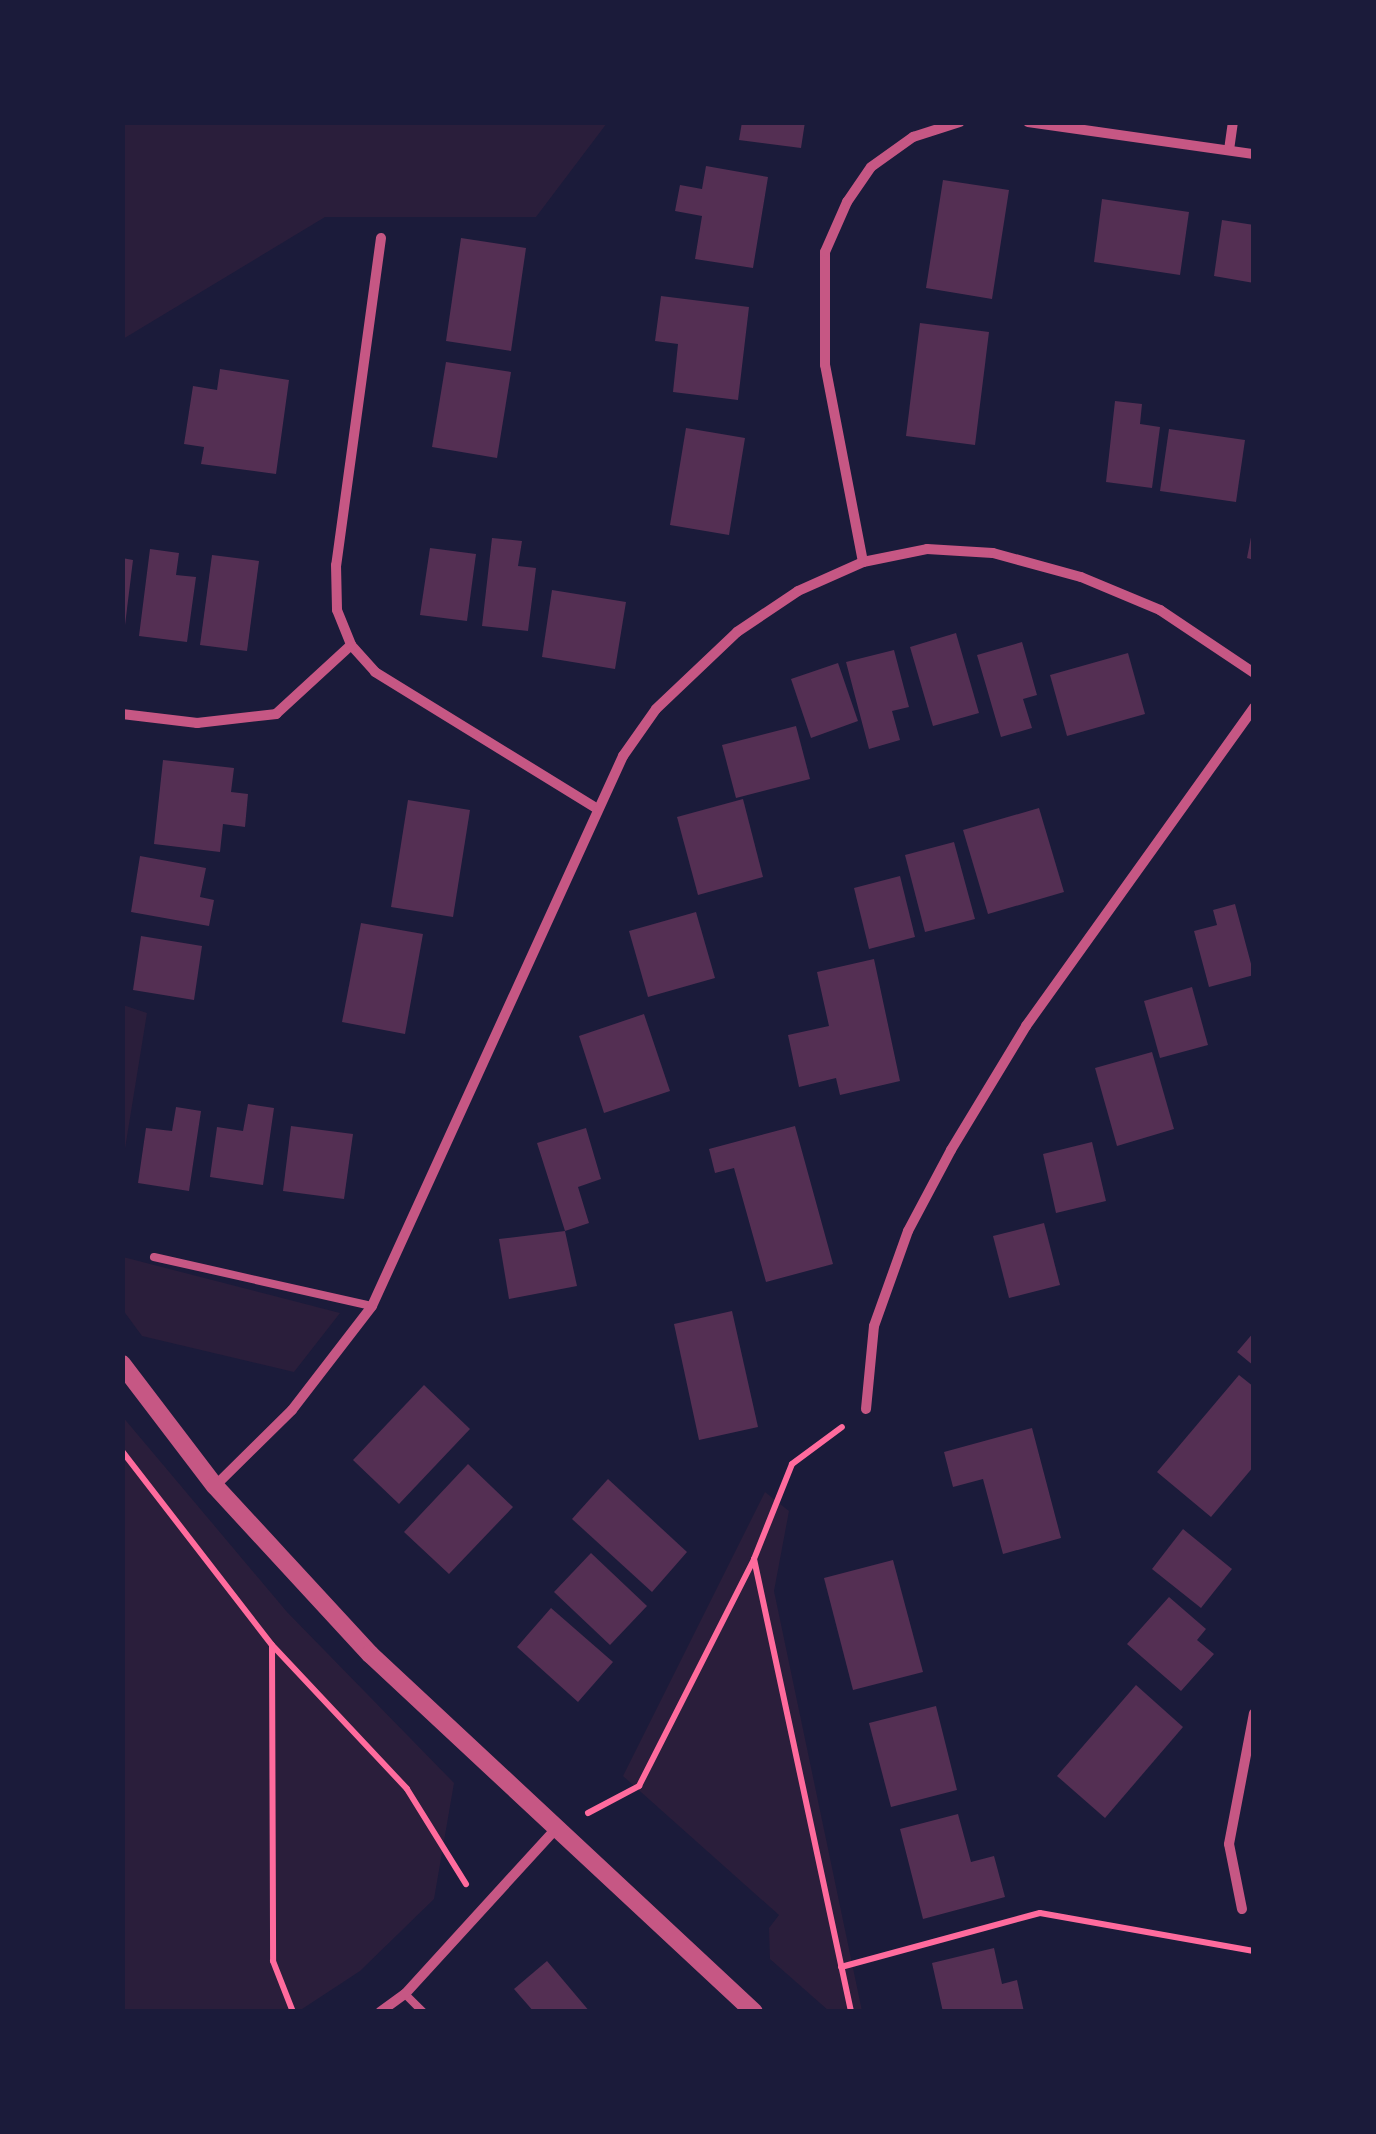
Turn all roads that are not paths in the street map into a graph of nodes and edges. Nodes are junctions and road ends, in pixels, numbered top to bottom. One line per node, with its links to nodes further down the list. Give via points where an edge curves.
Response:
1 (960, 122): 7 (street, via 913,137 872,167 846,202 826,252 825,365)
2 (1028, 122): 4 (street)
3 (1232, 122): 4 (street)
4 (1229, 150): 5 (street)
5 (1254, 154)
6 (382, 238): 8 (street, via 336,564 337,610)
7 (863, 562): 9 (street, via 927,548 994,553 1064,572 1160,610); 12 (street, via 798,591 692,672 623,756)
8 (351, 645): 11 (street, via 276,714 196,723); 12 (street, via 375,672 421,704)
9 (1254, 673)
10 (1254, 707): 16 (street, via 1026,1026 951,1150 908,1230 874,1326)
11 (122, 714)
12 (596, 808): 14 (street)
13 (154, 1257): 14 (lane)
14 (372, 1306): 17 (street, via 292,1410)
15 (122, 1364): 17 (street)
16 (866, 1409)
17 (215, 1486): 19 (street, via 370,1654)
18 (1254, 1713): 20 (street, via 1228,1844)
19 (556, 1830): 21 (street); 24 (street)
20 (1242, 1909)
21 (405, 1994): 22 (street); 23 (lane)
22 (380, 2012)
23 (423, 2012)
24 (754, 2012)

